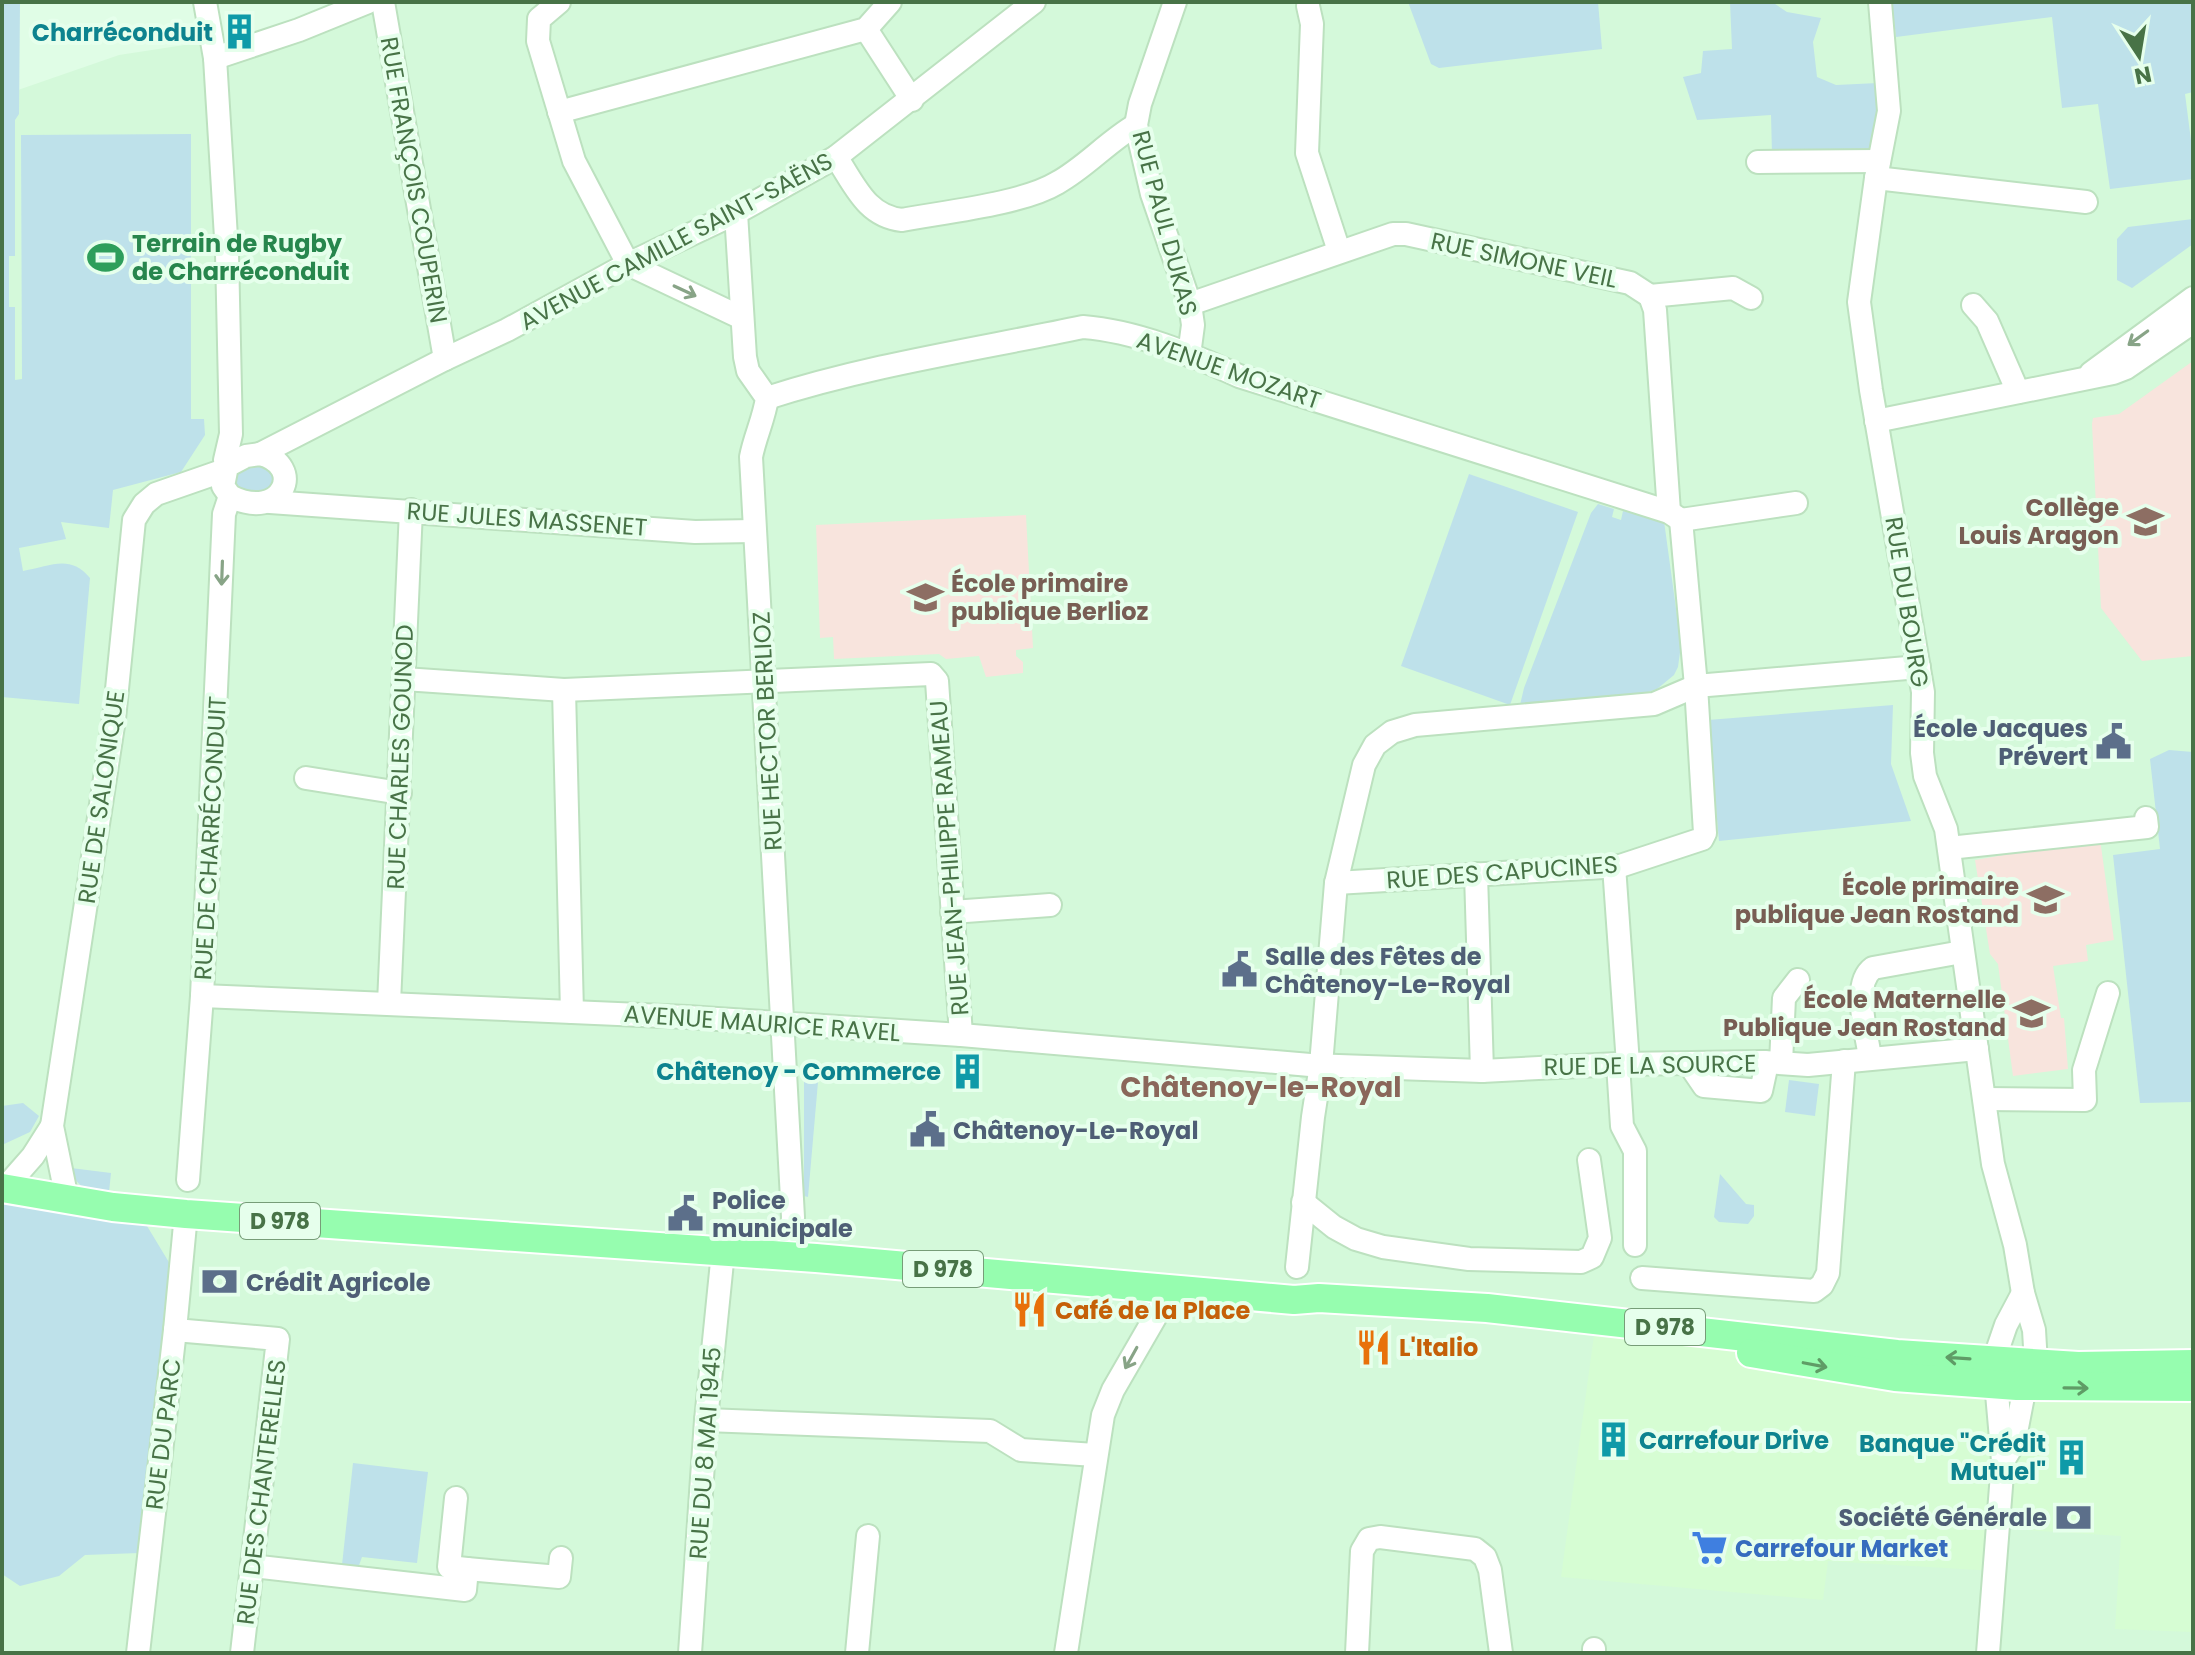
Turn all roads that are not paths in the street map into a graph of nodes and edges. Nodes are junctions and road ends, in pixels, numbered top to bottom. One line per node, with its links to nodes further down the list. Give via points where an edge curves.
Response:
1 (205, 2): 11 (street)
2 (368, 2): 11 (street)
3 (383, 2): 30 (street, RUE FRANÇOIS COUPERIN)
4 (559, 2): 13 (street, via 539,19 537,28)
5 (890, 2): 10 (street)
6 (1034, 2): 12 (street, AVENUE CAMILLE SAINT-SAËNS)
7 (1175, 2): 14 (street, RUE PAUL DUKAS)
8 (1880, 2): 17 (street, RUE DU BOURG, via 1889,111)
9 (1308, 6): 20 (street, via 1312,24 1307,153)
10 (866, 29): 12 (street); 13 (street)
11 (215, 58): 36 (street)
12 (912, 100): 15 (street, AVENUE CAMILLE SAINT-SAËNS)
13 (559, 112): 21 (street, via 574,161)
14 (1136, 125): 15 (street, via 1088,164 1043,190 902,220 871,209); 25 (street, RUE PAUL DUKAS, via 1152,194)
15 (836, 157): 19 (street, AVENUE CAMILLE SAINT-SAËNS)
16 (1758, 162): 17 (street)
17 (1877, 169): 18 (street); 34 (street, RUE DU BOURG, via 1859,302)
18 (2086, 202)
19 (736, 213): 21 (street, AVENUE CAMILLE SAINT-SAËNS); 27 (street)
20 (1339, 251): 22 (street, RUE SIMONE VEIL, via 1406,234 1630,283); 25 (street, RUE SIMONE VEIL)
21 (628, 264): 27 (street, one-way to 27); 30 (street, AVENUE CAMILLE SAINT-SAËNS)
22 (1650, 296): 23 (street, via 1733,288); 40 (street)
23 (1751, 298)
24 (2193, 298): 31 (street, one-way to 31)
25 (1190, 304): 29 (street, RUE PAUL DUKAS)
26 (1973, 305): 32 (street, via 1987,321)
27 (742, 318): 33 (street, via 748,371)
28 (2193, 322): 31 (street, via 2126,368)
29 (1189, 355): 33 (street, AVENUE MOZART, via 1083,327); 40 (street, AVENUE MOZART)
30 (445, 359): 35 (street, AVENUE CAMILLE SAINT-SAËNS)
31 (2083, 378): 32 (street)
32 (2018, 392): 34 (street)
33 (767, 398): 41 (street, RUE HECTOR BERLIOZ, via 751,457)
34 (1876, 421): 42 (street, RUE DU BOURG)
35 (292, 436): 36 (street, AVENUE CAMILLE SAINT-SAËNS); 37 (street)
36 (235, 472): 37 (street, via 251,502); 37 (street, RUE JULES MASSENET, via 269,456); 59 (street, RUE DE CHARRÉCONDUIT, one-way to 59, via 224,514); 72 (street, RUE DE SALONIQUE, via 156,494 134,520 114,719)
37 (279, 486): 39 (street, RUE JULES MASSENET, via 300,503)
38 (1796, 503): 40 (street)
39 (411, 510): 41 (street, RUE JULES MASSENET, via 695,532); 43 (street, RUE CHARLES GOUNOD)
40 (1675, 516): 45 (street, RUE DES CAPUCINES)
41 (754, 531): 44 (street, RUE HECTOR BERLIOZ)
42 (1919, 667): 45 (street); 50 (street, RUE DU BOURG, via 1925,776)
43 (404, 679): 46 (street); 48 (street, RUE CHARLES GOUNOD)
44 (765, 680): 46 (street); 55 (street, RUE JEAN-PHILIPPE RAMEAU, via 931,674 937,681); 62 (street, RUE HECTOR BERLIOZ)
45 (1696, 686): 51 (street, RUE DES CAPUCINES, via 1705,833 1694,844); 53 (street, via 1654,704 1443,722 1392,732 1375,745 1364,765)
46 (564, 690): 61 (street)
47 (306, 778): 48 (street)
48 (400, 793): 60 (street, RUE CHARLES GOUNOD)
49 (2146, 818): 50 (street, via 2147,827)
50 (1949, 848): 56 (street, RUE DU BOURG)
51 (1614, 866): 52 (street, RUE DES CAPUCINES); 68 (street)
52 (1476, 874): 53 (street, RUE DES CAPUCINES); 70 (street)
53 (1336, 883): 69 (street)
54 (1050, 905): 55 (street)
55 (952, 912): 63 (street, RUE JEAN-PHILIPPE RAMEAU)
56 (1962, 952): 64 (street, RUE DU BOURG); 65 (street, via 1866,973 1861,990)
57 (1798, 980): 67 (street, via 1784,998)
58 (2108, 993): 71 (street, via 2084,1070 2085,1100)
59 (202, 996): 60 (street, AVENUE MAURICE RAVEL); 76 (street, RUE DE CHARRÉCONDUIT)
60 (389, 1003): 61 (street, AVENUE MAURICE RAVEL)
61 (572, 1012): 62 (street, AVENUE MAURICE RAVEL)
62 (783, 1025): 63 (street, AVENUE MAURICE RAVEL); 83 (street, RUE HECTOR BERLIOZ)
63 (961, 1035): 69 (street, AVENUE MAURICE RAVEL)
64 (1977, 1049): 65 (street, RUE DE LA SOURCE); 71 (street, RUE DU BOURG)
65 (1870, 1058): 66 (street, RUE DE LA SOURCE)
66 (1844, 1061): 67 (street, RUE DE LA SOURCE); 85 (street, via 1828,1273 1822,1285 1814,1291)
67 (1772, 1063): 68 (street, RUE DE LA SOURCE, via 1761,1091 1704,1086 1689,1064)
68 (1623, 1064): 70 (street, RUE DE LA SOURCE); 81 (street, via 1622,1126 1635,1151)
69 (1321, 1065): 70 (street, RUE DE LA SOURCE); 79 (street, via 1306,1115)
70 (1482, 1071)
71 (1985, 1099): 87 (street, RUE DU BOURG, via 1993,1164)
72 (52, 1126): 73 (street, RUE DE SALONIQUE); 75 (street, RUE DE SALONIQUE)
73 (33, 1156): 75 (street); 77 (street, RUE DE SALONIQUE)
74 (1589, 1160): 79 (street, via 1600,1238 1592,1257 1581,1262 1469,1259 1383,1247 1334,1227)
75 (59, 1161): 78 (street, RUE DE SALONIQUE)
76 (188, 1180)
77 (3, 1188): 78 (main road, D 978)
78 (67, 1199): 80 (main road, D 978)
79 (1303, 1202): 84 (street)
80 (186, 1214): 82 (main road, D 978); 88 (street, RUE DU PARC)
81 (1635, 1245)
82 (723, 1252): 83 (main road, D 978); 92 (street, RUE DU 8 MAI 1945)
83 (790, 1257): 86 (main road, D 978)
84 (1297, 1267)
85 (1642, 1278)
86 (1162, 1288): 90 (main road, D 978, via 1294,1300 1329,1310 1595,1332 1895,1377); 93 (street, one-way to 93, via 1161,1307 1113,1390)
87 (2023, 1293): 90 (street, via 2006,1325); 90 (street, RUE DU BOURG, via 2034,1330)
88 (175, 1330): 97 (street, RUE DES CHANTERELLES, via 278,1339); 99 (street, RUE DU PARC)
89 (2193, 1364): 90 (main road, D 978, via 2078,1366)
90 (2013, 1374): 91 (main road, D 978, one-way to 91); 106 (street, RUE DU BOURG)
91 (2193, 1387)
92 (706, 1420): 93 (street, via 990,1431 1021,1450); 101 (street, RUE DU 8 MAI 1945)
93 (1095, 1455): 103 (street)
94 (456, 1498): 98 (street, via 449,1567)
95 (868, 1536): 102 (street)
96 (561, 1558): 98 (street, via 559,1577)
97 (252, 1566): 98 (street, via 465,1590); 100 (street, RUE DES CHANTERELLES)
98 (467, 1569)
99 (138, 1653)
100 (242, 1653)
101 (690, 1653)
102 (857, 1653)
103 (1066, 1653)
104 (1357, 1653): 105 (street, via 1362,1551 1369,1539 1380,1537 1475,1549 1485,1557)
105 (1501, 1653)
106 (1988, 1653)

